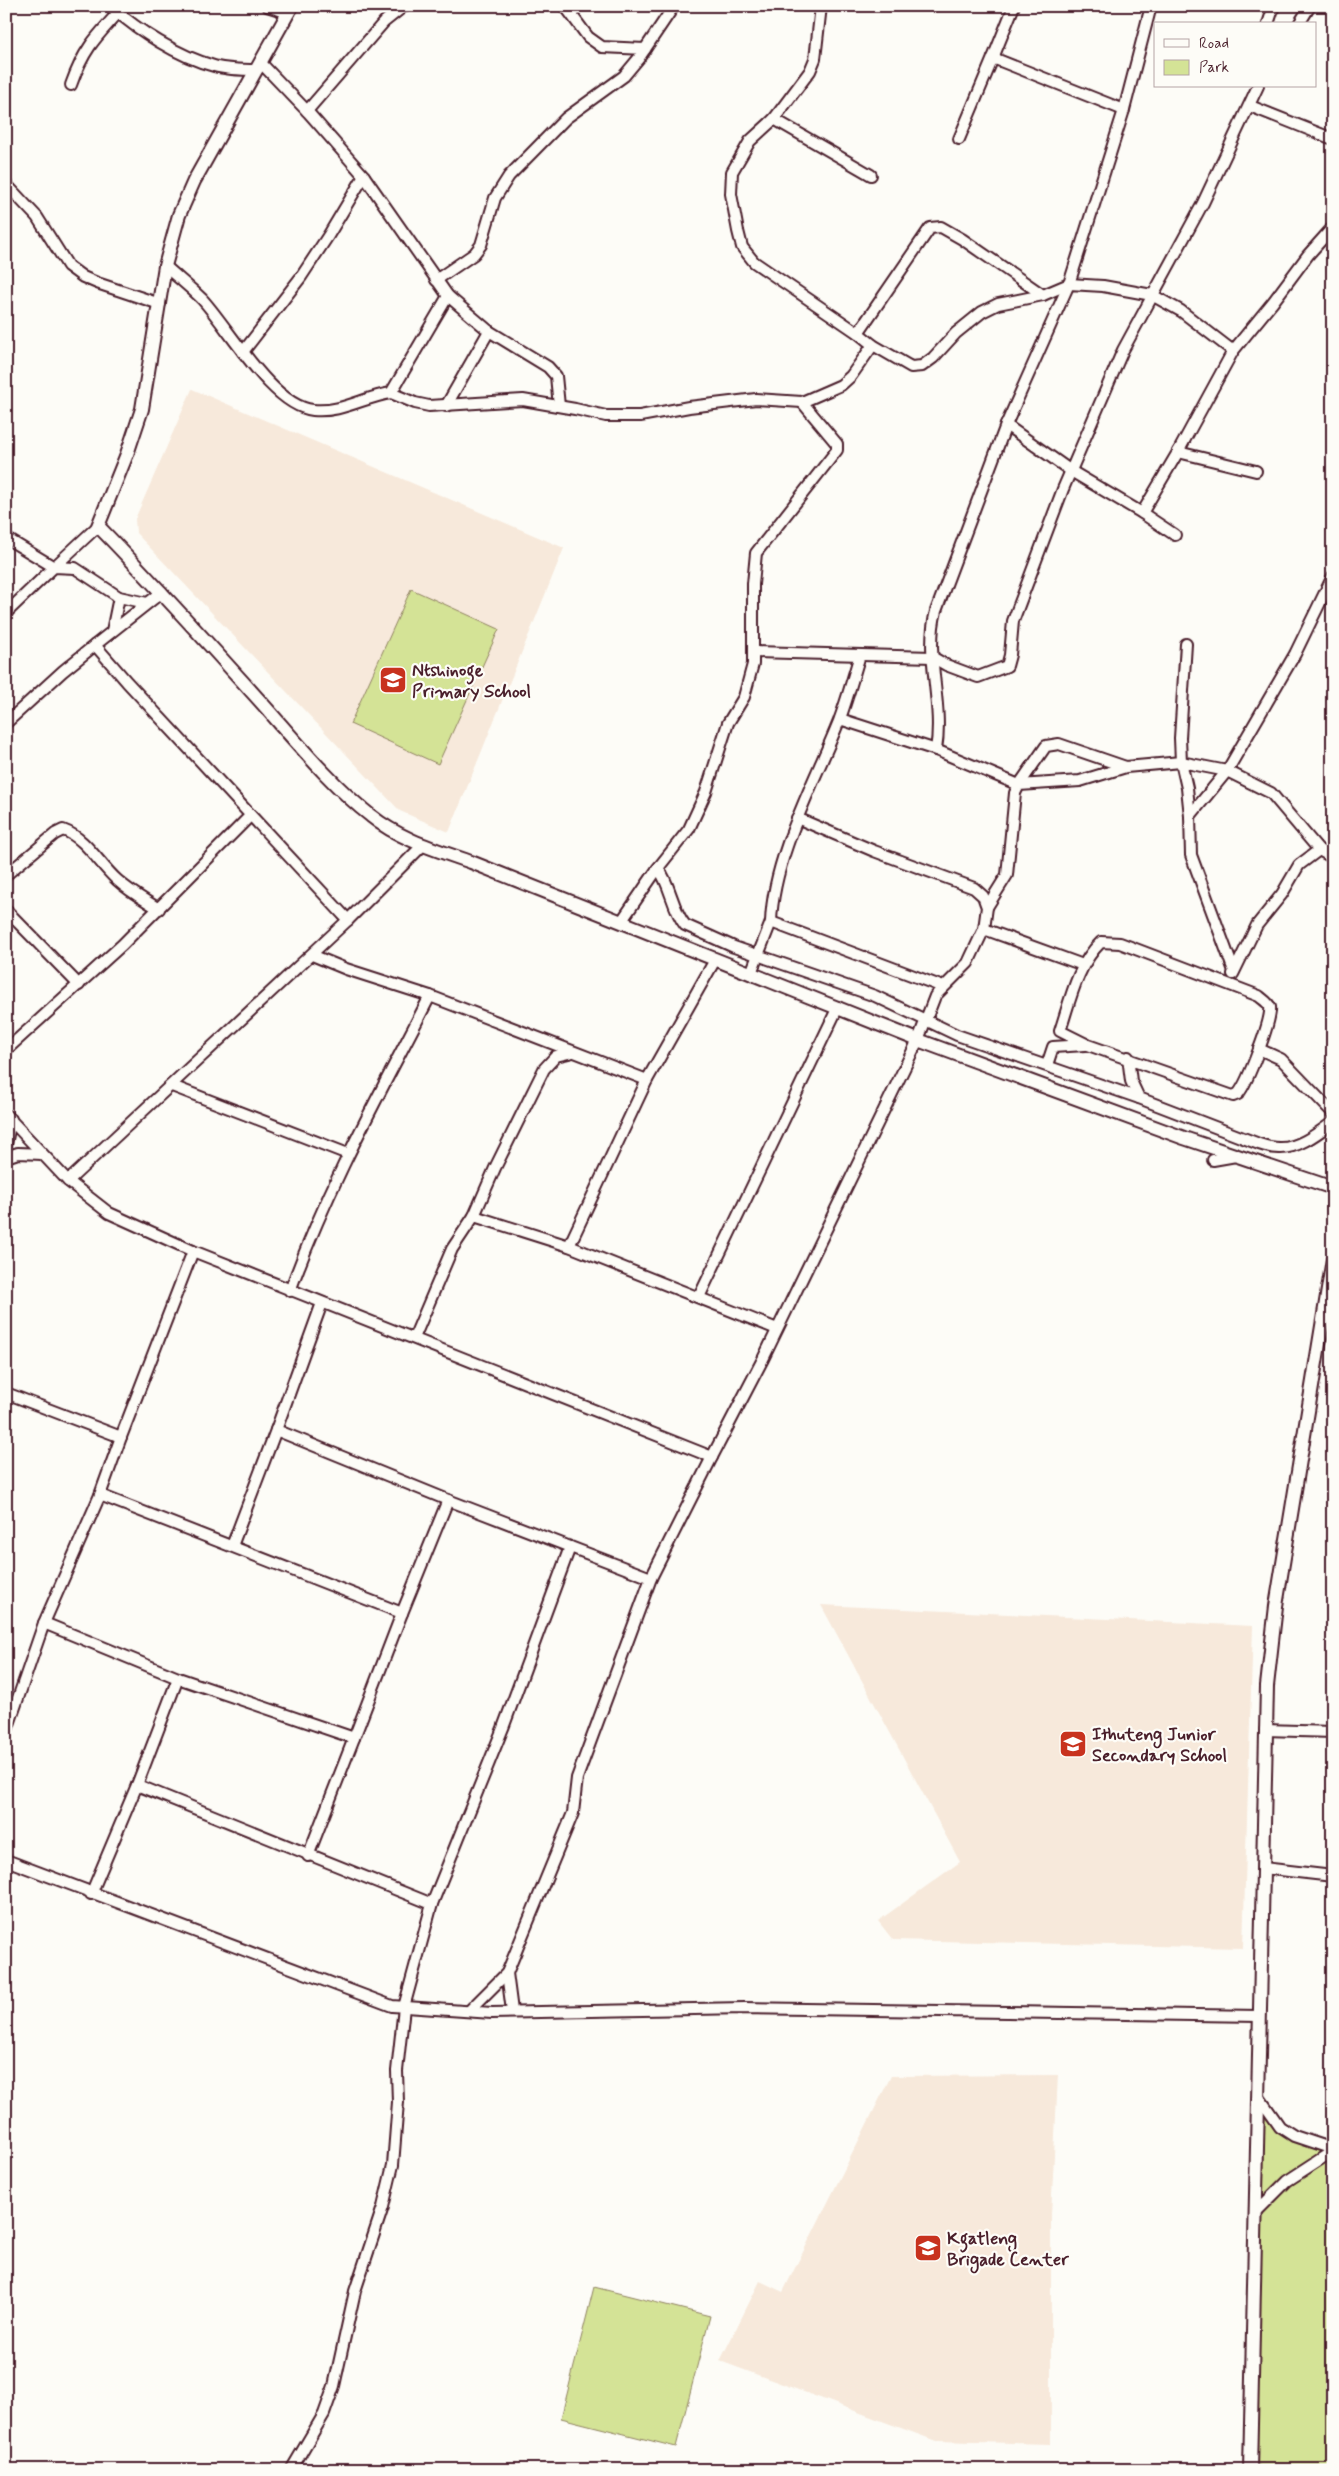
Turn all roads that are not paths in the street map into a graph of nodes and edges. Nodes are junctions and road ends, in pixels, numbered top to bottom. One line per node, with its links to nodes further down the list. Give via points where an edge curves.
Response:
1 (110, 6): 12 (street)
2 (267, 6): 11 (street)
3 (404, 6): 22 (street, via 384,22)
4 (565, 6): 15 (street, via 588,38 602,47)
5 (674, 6): 15 (street)
6 (821, 6): 23 (street, via 815,59 810,71)
7 (1014, 6): 16 (street)
8 (1152, 6): 21 (street)
9 (1274, 6): 13 (street)
10 (1310, 6): 14 (street)
11 (290, 10): 17 (street)
12 (118, 14): 17 (street, via 171,48 196,59 224,68); 18 (street, via 80,59)
13 (1269, 22)
14 (1300, 22)
15 (645, 49): 31 (street, via 624,76 566,118 509,176 495,198 481,245 474,254)
16 (993, 58): 21 (street); 24 (street)
17 (259, 67): 22 (street); 30 (street, via 184,200)
18 (70, 85)
19 (1256, 88): 20 (street)
20 (1250, 106): 25 (street); 34 (street, via 1203,203)
21 (1124, 110): 32 (street)
22 (307, 111): 27 (street)
23 (774, 118): 26 (street); 38 (street, via 750,141 732,172 731,194 742,247 754,262)
24 (959, 139)
25 (1333, 139)
26 (870, 175)
27 (364, 176): 31 (street); 41 (street, via 301,277)
28 (6, 184): 36 (street, via 37,217 68,266 90,280)
29 (1333, 227): 40 (street)
30 (164, 266): 36 (street); 41 (street, via 201,299)
31 (436, 280): 35 (street)
32 (1069, 284): 33 (street); 34 (street); 46 (street)
33 (1043, 295): 38 (street, via 962,239 941,226 935,226 930,228); 39 (street, via 1008,301 982,312 922,366 911,367)
34 (1152, 295): 40 (street, via 1181,311); 48 (street, via 1123,350)
35 (448, 296): 37 (street); 42 (street)
36 (160, 304): 51 (street, via 142,409)
37 (489, 331): 44 (street); 45 (street, via 548,367 556,376)
38 (858, 333): 39 (street)
39 (872, 345): 43 (street, via 841,385)
40 (1233, 351): 47 (street)
41 (242, 352): 42 (street, via 260,375 300,408 332,410)
42 (391, 393): 44 (street, via 415,403)
43 (802, 402): 45 (street, via 756,399 640,416 606,416); 63 (street, via 837,444 837,450 756,553)
44 (446, 406): 45 (street, via 523,400)
45 (559, 406)
46 (1006, 425): 48 (street); 65 (street, via 936,611 931,630)
47 (1178, 452): 49 (street); 50 (street)
48 (1071, 470): 50 (street); 65 (street, via 1013,621 1007,666 978,677)
49 (1256, 471)
50 (1142, 513): 52 (street)
51 (98, 526): 54 (street); 56 (street)
52 (1176, 535)
53 (6, 538): 54 (street)
54 (54, 567): 57 (street, via 75,568); 59 (street)
55 (1333, 576): 71 (street, via 1295,654)
56 (162, 592): 58 (street); 76 (street, via 317,764 371,817)
57 (119, 597): 58 (street); 60 (street)
58 (147, 603): 60 (street)
59 (6, 613)
60 (112, 631): 62 (street)
61 (1186, 644): 69 (street)
62 (95, 645): 67 (street); 73 (street)
63 (752, 652): 64 (street); 79 (street, via 744,697 728,723 706,792 689,829)
64 (860, 655): 65 (street); 66 (street)
65 (932, 657): 68 (street, via 939,713)
66 (840, 719): 68 (street); 75 (street)
67 (6, 723)
68 (936, 750): 72 (street)
69 (1181, 762): 70 (street); 71 (street); 74 (street)
70 (1126, 767): 72 (street, via 1080,781); 72 (street, via 1053,744 1046,746)
71 (1227, 771): 74 (street); 77 (street, via 1271,793)
72 (1019, 785): 81 (street, via 1015,793 1007,875)
73 (250, 816): 82 (street); 84 (street)
74 (1190, 816): 92 (street, via 1191,855)
75 (797, 818): 81 (street, via 974,888 983,896); 86 (street, via 772,906)
76 (422, 845): 84 (street); 85 (street)
77 (1319, 850): 78 (street); 92 (street, via 1300,865 1257,925)
78 (1333, 858)
79 (658, 868): 85 (street); 89 (street, via 685,925 734,948)
80 (6, 875): 82 (street, via 63,830 74,834 133,893)
81 (987, 907): 87 (street)
82 (159, 909): 94 (street)
83 (6, 910): 94 (street)
84 (348, 920): 88 (street)
85 (621, 922): 90 (street)
86 (771, 922): 89 (street); 96 (street)
87 (984, 929): 91 (street); 96 (street, via 968,963)
88 (312, 955): 97 (street); 110 (street)
89 (758, 955): 93 (street); 99 (street, via 875,996)
90 (715, 960): 93 (street); 109 (street)
91 (1083, 965): 95 (street, via 1100,942 1120,943); 100 (street)
92 (1234, 971): 95 (street)
93 (751, 973): 98 (street)
94 (79, 985): 105 (street)
95 (1230, 985): 104 (street, via 1259,996 1270,1007)
96 (943, 987): 99 (street)
97 (430, 996): 106 (street); 117 (street)
98 (838, 1007): 101 (street); 128 (street)
99 (925, 1018): 101 (street); 108 (street, via 957,1035)
100 (1060, 1031): 102 (street); 103 (street)
101 (918, 1040): 118 (street); 130 (street)
102 (1088, 1045): 103 (street); 107 (street)
103 (1053, 1047): 108 (street)
104 (1259, 1049): 107 (street, via 1241,1091 1233,1096); 112 (street, via 1281,1058)
105 (6, 1050)
106 (573, 1052): 109 (street); 123 (street, via 556,1056 544,1069 494,1168)
107 (1128, 1057): 111 (street, via 1130,1082)
108 (1047, 1065): 111 (street)
109 (647, 1080): 124 (street)
110 (172, 1086): 117 (street); 121 (street)
111 (1139, 1098): 114 (street, via 1280,1149 1317,1134)
112 (1333, 1113)
113 (9, 1117): 115 (street); 116 (street)
114 (1333, 1122)
115 (6, 1144)
116 (42, 1154): 119 (street, via 18,1153); 121 (street)
117 (348, 1154): 127 (street, via 309,1239)
118 (1239, 1156): 120 (street); 122 (street)
119 (6, 1157)
120 (1213, 1160)
121 (68, 1181): 125 (street, via 109,1213)
122 (1333, 1188)
123 (474, 1216): 124 (street); 131 (street, via 452,1249)
124 (569, 1246): 128 (street)
125 (192, 1251): 127 (street); 134 (street)
126 (1333, 1259): 144 (street, via 1272,1633)
127 (290, 1291): 129 (street)
128 (699, 1297): 130 (street)
129 (322, 1303): 131 (street); 133 (street)
130 (777, 1329): 135 (street)
131 (414, 1338): 135 (street)
132 (6, 1393): 134 (street)
133 (276, 1430): 137 (street); 138 (street)
134 (121, 1437): 136 (street)
135 (712, 1457): 140 (street)
136 (100, 1495): 138 (street); 142 (street)
137 (448, 1500): 139 (street); 141 (street)
138 (232, 1546): 141 (street)
139 (570, 1547): 140 (street); 154 (street, via 503,1728)
140 (652, 1578): 155 (street, via 577,1778 573,1814)
141 (402, 1613): 147 (street)
142 (44, 1623): 143 (street); 145 (street)
143 (178, 1678): 147 (street); 148 (street)
144 (1265, 1730): 146 (street); 151 (street)
145 (6, 1732)
146 (1333, 1732)
147 (354, 1738): 149 (street)
148 (137, 1785): 149 (street); 153 (street)
149 (308, 1856): 154 (street)
150 (6, 1860): 153 (street)
151 (1263, 1868): 152 (street); 159 (street)
152 (1333, 1876)
153 (91, 1894): 156 (street, via 381,2003)
154 (432, 1904): 156 (street)
155 (507, 1973): 157 (street); 158 (street)
156 (404, 2007): 157 (street); 163 (street, via 398,2062 394,2166 355,2291 334,2386 324,2414)
157 (469, 2011): 158 (street)
158 (512, 2012): 159 (street, via 744,2008)
159 (1259, 2016): 160 (street)
160 (1259, 2097): 161 (street, via 1280,2127 1294,2136); 162 (street)
161 (1333, 2150): 162 (street, via 1287,2181)
162 (1256, 2211): 164 (street)
163 (291, 2470)
164 (1250, 2470)

